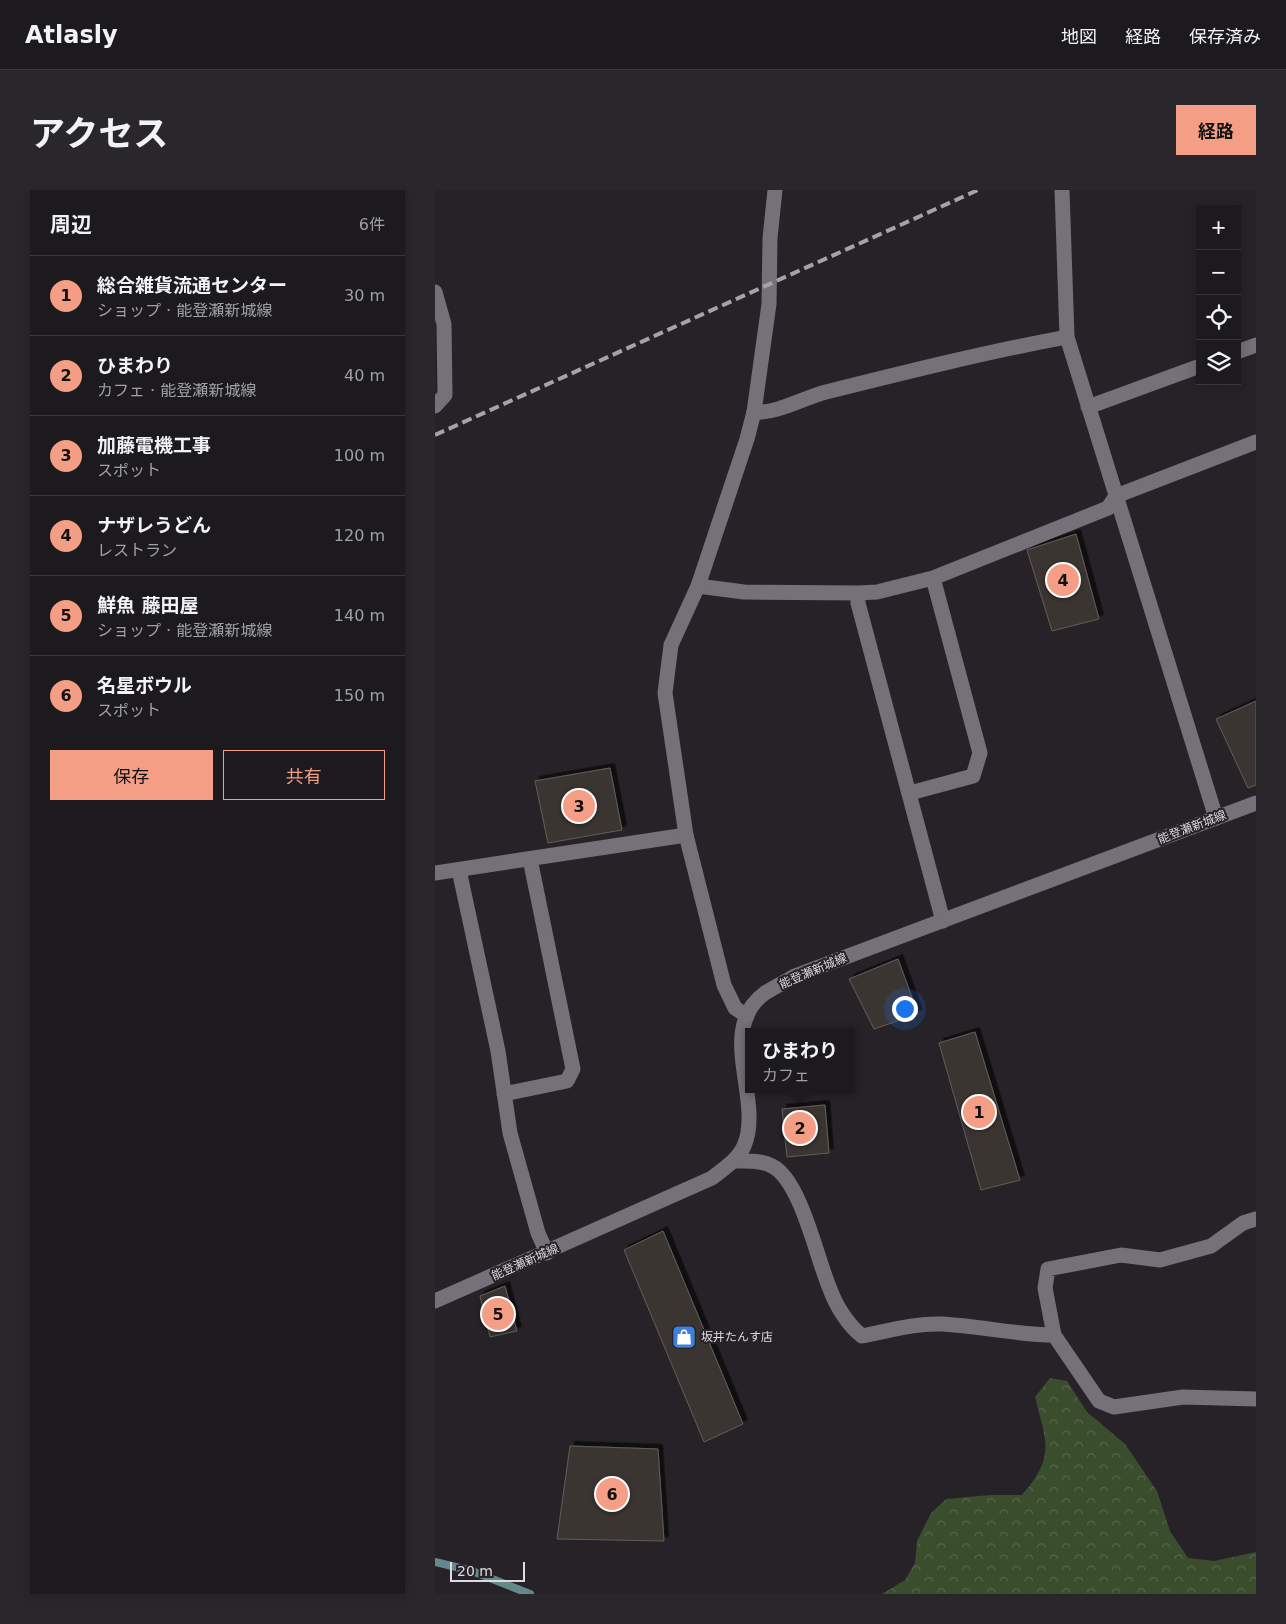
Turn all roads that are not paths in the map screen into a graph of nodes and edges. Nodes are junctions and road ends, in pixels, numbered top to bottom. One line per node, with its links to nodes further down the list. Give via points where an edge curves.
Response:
1 (775, 190): 10 (street, via 769,304)
2 (1062, 190): 4 (street)
3 (435, 292): 8 (street, via 444,324 445,387 445,396)
4 (1067, 337): 9 (street); 10 (street, via 945,362 818,394 763,413)
5 (1256, 345): 6 (street)
6 (1241, 351)
7 (1196, 367): 9 (street)
8 (435, 406)
9 (1088, 407): 12 (street)
10 (753, 412): 14 (street)
11 (1256, 442): 12 (street)
12 (1116, 496): 13 (street, via 1108,508); 18 (street)
13 (933, 578): 15 (street, via 877,592); 16 (street, via 980,753 973,776)
14 (698, 586): 15 (street, via 744,592); 19 (street, via 671,645 665,693)
15 (858, 593): 16 (street, via 858,603)
16 (910, 793): 23 (street)
17 (1256, 803): 18 (street, 能登瀬新城線)
18 (1216, 818): 23 (street, 能登瀬新城線)
19 (686, 835): 20 (street); 24 (street, via 724,985 735,1008)
20 (530, 859): 21 (street); 27 (street, via 573,1069 567,1080)
21 (459, 870): 22 (street); 27 (street, via 498,1050)
22 (435, 873)
23 (943, 921): 24 (street, 能登瀬新城線, via 795,976 763,994)
24 (747, 1016): 25 (street, 能登瀬新城線, via 741,1041)
25 (745, 1081)
26 (747, 1093): 28 (street, 能登瀬新城線, via 749,1128 744,1147)
27 (504, 1094): 30 (street, via 538,1233)
28 (734, 1161): 30 (street, 能登瀬新城線, via 712,1178); 32 (street, via 759,1161 774,1167 787,1179 816,1244 830,1290 853,1329 862,1336 919,1324)
29 (1256, 1219): 32 (street, via 1243,1223 1211,1246 1160,1260 1121,1255 1048,1269 1045,1288)
30 (547, 1253): 31 (street, 能登瀬新城線)
31 (435, 1301)
32 (1054, 1335): 33 (street, via 1099,1401 1114,1407 1183,1397)
33 (1256, 1399)

